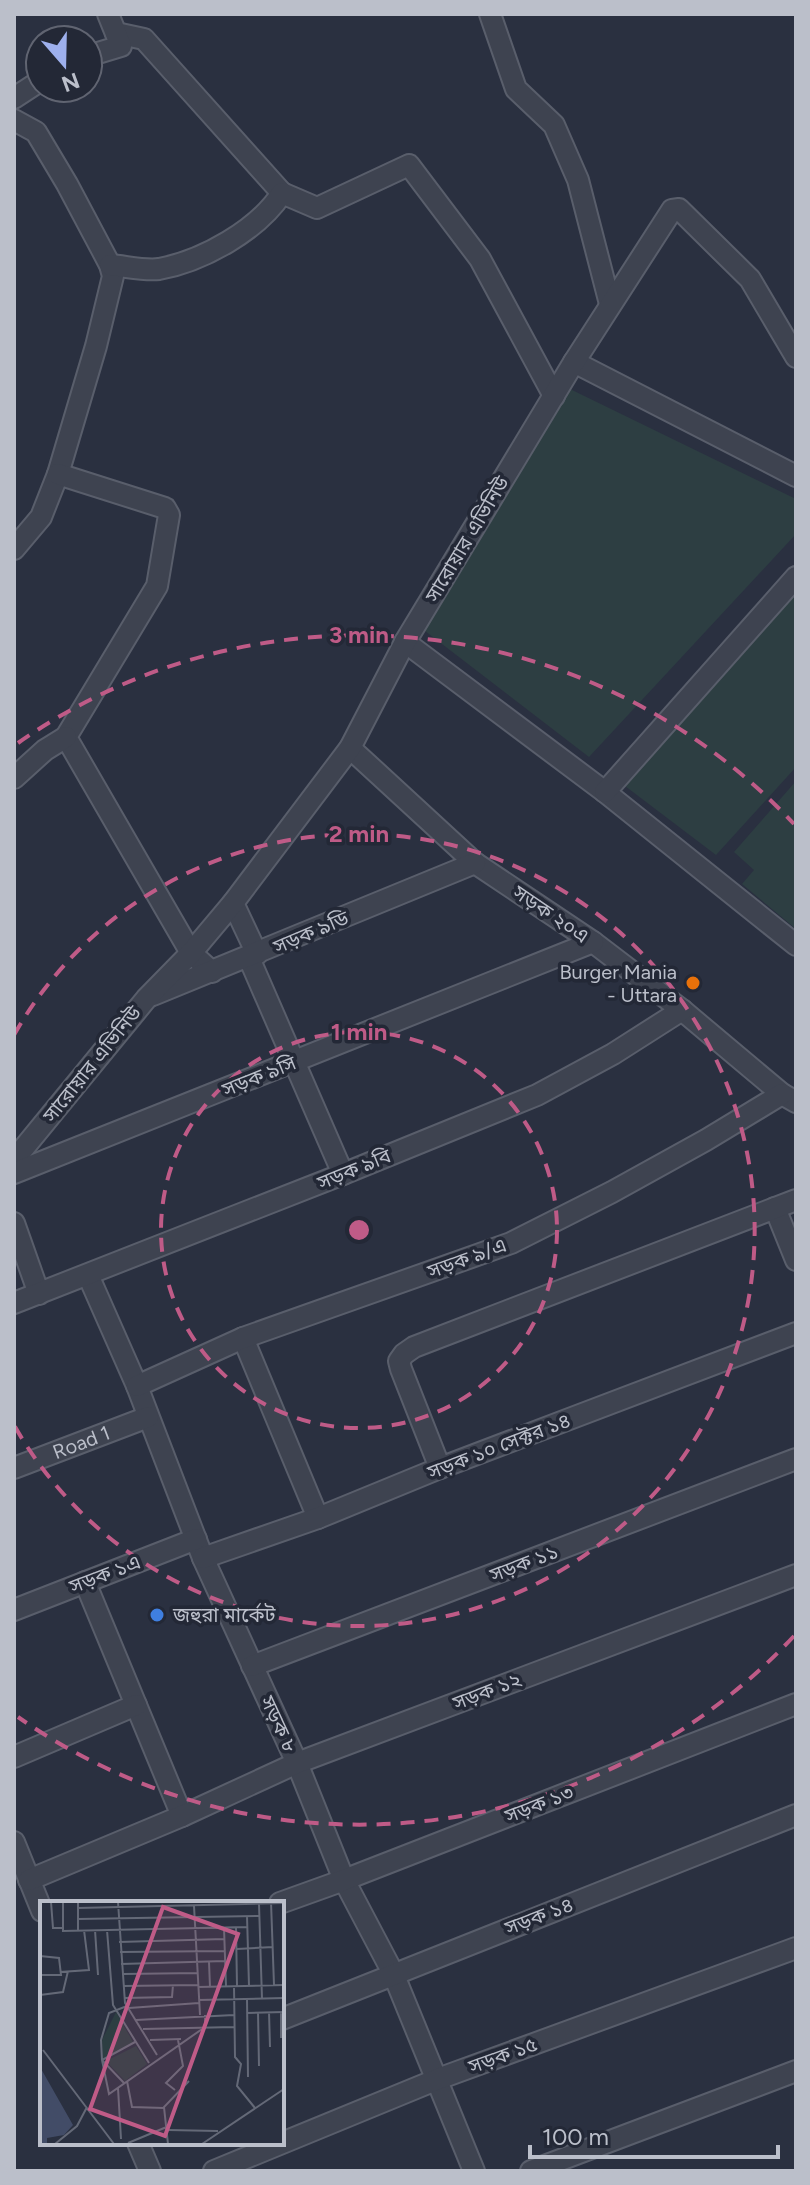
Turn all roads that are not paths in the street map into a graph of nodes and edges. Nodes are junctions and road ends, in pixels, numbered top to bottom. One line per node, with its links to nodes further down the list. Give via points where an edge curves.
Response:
1 (490, 14): 7 (street, via 516,89 554,125 578,180)
2 (112, 23): 3 (street, via 121,46); 5 (street, via 144,39)
3 (104, 51)
4 (14, 120): 6 (street, via 36,132)
5 (282, 193): 6 (street, via 243,233 183,262 156,269); 10 (street, via 317,208 409,165 480,259)
6 (110, 265): 11 (street, via 113,276 96,346)
7 (610, 304): 8 (street, সারোয়ার এভিনিউ, via 672,210 679,209 750,279); 9 (street, সারোয়ার এভিনিউ)
8 (796, 357)
9 (574, 362): 10 (street, সারোয়ার এভিনিউ); 12 (street)
10 (554, 396): 15 (street, সারোয়ার এভিনিউ)
11 (58, 474): 13 (street, via 41,517); 16 (street, via 165,508 169,515 157,586)
12 (796, 476)
13 (14, 549)
14 (796, 577): 19 (street)
15 (405, 642): 17 (street, সারোয়ার এভিনিউ); 19 (street)
16 (66, 737): 18 (street); 24 (street)
17 (350, 748): 20 (street, সড়ক ২০এ); 21 (street, সারোয়ার এভিনিউ)
18 (14, 778)
19 (605, 792): 23 (street)
20 (475, 863): 22 (street, সড়ক ২০এ); 25 (street, সড়ক ৯ডি)
21 (233, 903): 24 (street, সারোয়ার এভিনিউ); 25 (street)
22 (593, 942): 28 (street, সড়ক ২০এ); 29 (street, সড়ক ৯সি)
23 (796, 945)
24 (191, 953): 26 (street); 27 (street, সারোয়ার এভিনিউ)
25 (253, 956): 26 (street, সড়ক ৯ডি); 29 (street)
26 (212, 972): 27 (street, সড়ক ৯ডি)
27 (146, 999): 31 (street, সারোয়ার এভিনিউ)
28 (682, 1010): 30 (street, সড়ক ২০এ); 33 (street, সড়ক ৯বি, via 537,1095)
29 (295, 1062): 32 (street, সড়ক ৯সি); 33 (street)
30 (789, 1098): 42 (street, সড়ক ৯/এ, via 511,1243)
31 (14, 1160)
32 (14, 1173)
33 (343, 1174): 38 (street, সড়ক ৯বি)
34 (796, 1200): 35 (street)
35 (775, 1208): 37 (street); 47 (street, via 404,1354 401,1369)
36 (14, 1223): 39 (street)
37 (796, 1260)
38 (88, 1275): 39 (street, সড়ক ৯বি); 43 (street, সড়ক ৮)
39 (39, 1294): 40 (street, সড়ক ৯বি)
40 (14, 1303)
41 (796, 1333): 47 (street, সড়ক ১০ সেক্টর ১৪)
42 (243, 1338): 43 (street, সড়ক ৯/এ); 48 (street)
43 (137, 1386): 44 (street, সড়ক ৮)
44 (148, 1417): 46 (street, Road 1); 49 (street, সড়ক ৮)
45 (796, 1459): 53 (street, সড়ক ১১)
46 (14, 1468)
47 (440, 1468): 48 (street, সড়ক ১০ সেক্টর ১৪)
48 (318, 1518): 49 (street, সড়ক ১০ সেক্টর ১৪)
49 (199, 1549): 51 (street, সড়ক ১এ); 53 (street, সড়ক ৮)
50 (796, 1575): 57 (street, সড়ক ১২)
51 (85, 1582): 52 (street, সড়ক ১এ); 55 (street)
52 (14, 1610)
53 (252, 1666): 57 (street, সড়ক ৮)
54 (796, 1704): 62 (street, সড়ক ১৩)
55 (136, 1705): 56 (street); 59 (street)
56 (14, 1757)
57 (297, 1763): 59 (street, সড়ক ১২); 62 (street, সড়ক ৮)
58 (796, 1815): 66 (street, সড়ক ১৪)
59 (182, 1816): 61 (street, সড়ক ১২)
60 (14, 1842): 61 (street)
61 (29, 1880): 64 (street)
62 (344, 1880): 63 (street, সড়ক ১৩); 66 (street, সড়ক ৮)
63 (284, 1902)
64 (40, 1906)
65 (796, 1948): 69 (street, সড়ক ১৫)
66 (393, 1973): 67 (street, সড়ক ১৪); 69 (street, সড়ক ৮)
67 (284, 2018)
68 (796, 2071): 76 (street)
69 (438, 2079): 70 (street, সড়ক ১৫); 75 (street, সড়ক ৮)
70 (284, 2142)
71 (139, 2145): 73 (street)
72 (277, 2145): 74 (street, সড়ক ১৫)
73 (150, 2171)
74 (214, 2171)
75 (474, 2171)
76 (531, 2171)

